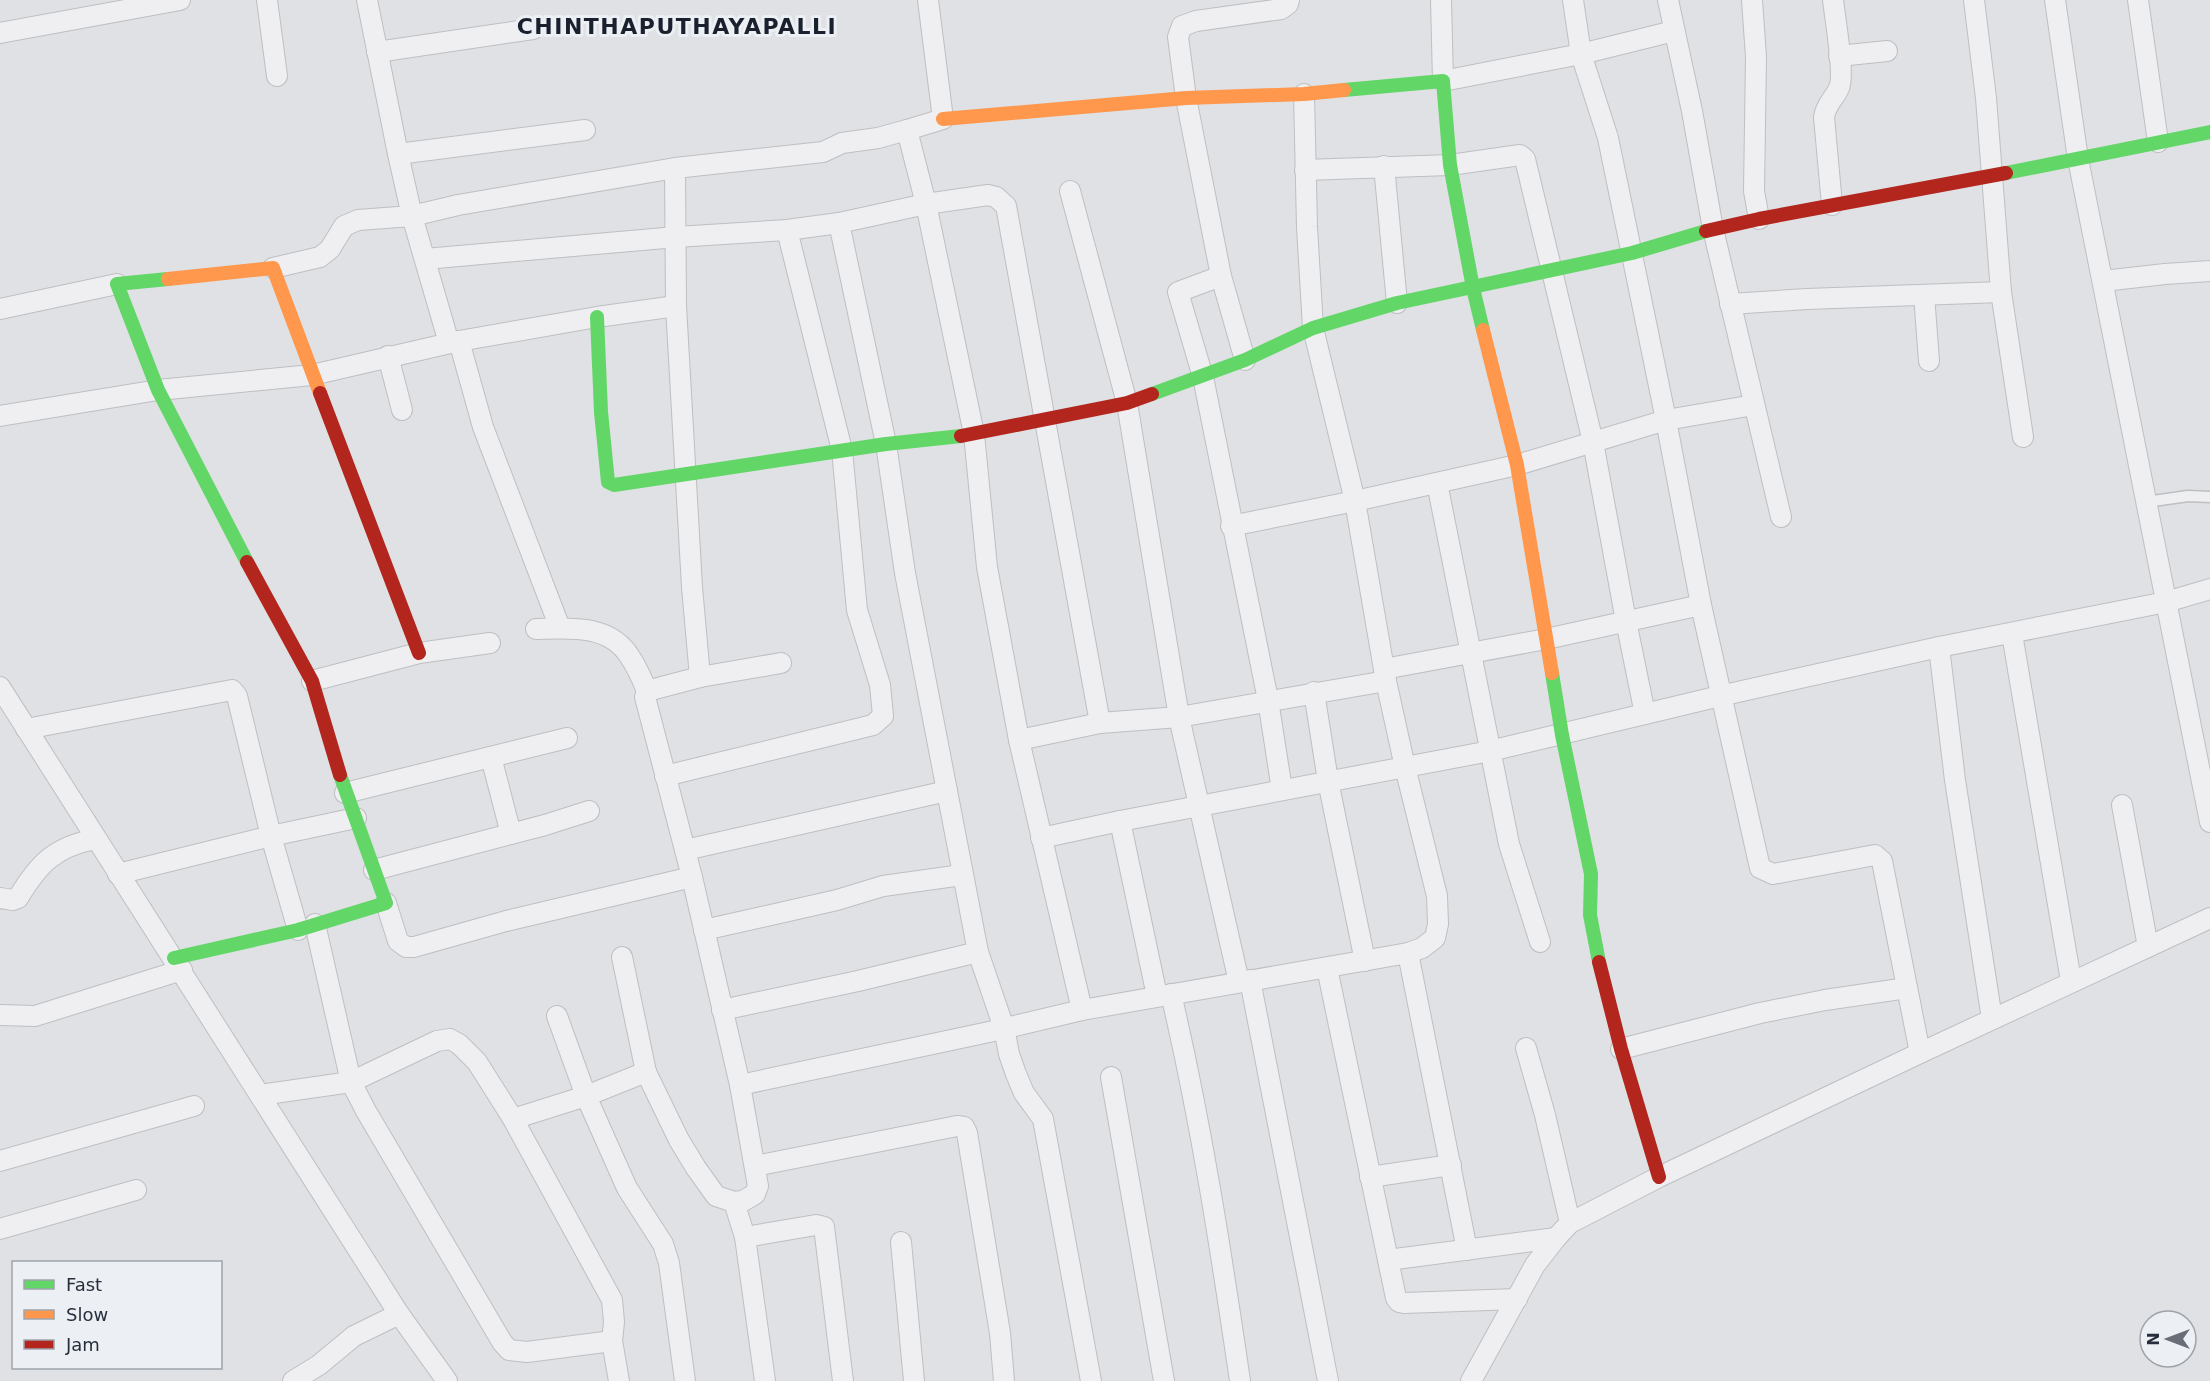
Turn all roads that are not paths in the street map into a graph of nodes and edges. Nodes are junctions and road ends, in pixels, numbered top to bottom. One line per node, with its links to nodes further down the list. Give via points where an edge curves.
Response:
1 (180, 0): 16 (street)
2 (267, 0): 21 (street)
3 (367, 0): 18 (street)
4 (928, 0): 25 (street)
5 (1289, 0): 24 (street, via 1281,9 1182,26 1178,37)
6 (1441, 0): 22 (street)
7 (1573, 0): 19 (street)
8 (1668, 0): 15 (street)
9 (1752, 0): 41 (street, via 1756,57 1754,191)
10 (1833, 0): 20 (street)
11 (1974, 0): 36 (street)
12 (2055, 0): 31 (street)
13 (2138, 0): 29 (street)
14 (533, 29): 18 (street)
15 (1674, 31): 19 (street); 43 (street)
16 (0, 33)
17 (1887, 51): 20 (street)
18 (378, 52): 30 (street)
19 (1581, 54): 22 (street); 46 (street, via 1608,138)
20 (1839, 56): 39 (street, via 1839,88 1826,106 1824,117)
21 (277, 76)
22 (1443, 81): 23 (street); 32 (street)
23 (1304, 94): 24 (street); 35 (street)
24 (1186, 98): 25 (street); 51 (street)
25 (943, 119): 27 (street)
26 (585, 130): 30 (street)
27 (907, 130): 34 (street, via 842,143 823,152); 38 (street)
28 (2210, 132): 29 (street)
29 (2158, 142): 31 (street)
30 (398, 154): 40 (street)
31 (2078, 159): 36 (street); 52 (street)
32 (1450, 165): 33 (street); 49 (street, via 1520,155 1525,159); 54 (street)
33 (1384, 166): 35 (street); 57 (street)
34 (675, 168): 40 (street); 45 (street)
35 (1305, 170): 62 (street)
36 (1993, 175): 39 (street); 55 (street)
37 (1070, 191): 70 (street)
38 (926, 204): 42 (street); 75 (street, via 988,195 1006,206); 76 (street)
39 (1832, 206): 41 (street)
40 (412, 216): 47 (street); 48 (street, via 358,220 344,226 330,249 320,257)
41 (1759, 219): 43 (street)
42 (839, 223): 44 (street); 79 (street)
43 (1713, 229): 46 (street); 58 (street)
44 (787, 230): 45 (street); 80 (street)
45 (676, 237): 47 (street); 59 (street)
46 (1632, 253): 49 (street); 74 (street)
47 (425, 259): 63 (street)
48 (273, 268): 53 (street); 67 (street)
49 (1551, 270): 54 (street); 78 (street)
50 (2210, 271): 52 (street)
51 (1221, 276): 65 (street); 68 (street, via 1178,292)
52 (2103, 281): 86 (street)
53 (117, 284): 60 (street); 69 (street)
54 (1473, 288): 57 (street); 81 (street)
55 (2001, 292): 56 (street); 77 (street)
56 (1923, 295): 58 (street); 66 (street)
57 (1397, 303): 62 (street)
58 (1730, 304): 71 (street)
59 (676, 306): 61 (street); 82 (street)
60 (0, 309)
61 (597, 317): 63 (street); 82 (street, via 608,482 614,485)
62 (1313, 328): 65 (street); 85 (street)
63 (454, 342): 64 (street); 93 (street)
64 (388, 356): 67 (street); 72 (street)
65 (1245, 360): 68 (street)
66 (1929, 361)
67 (312, 375): 69 (street); 100 (street)
68 (1203, 376): 70 (street); 88 (street)
69 (158, 390): 73 (street); 104 (street)
70 (1126, 403): 75 (street); 111 (street)
71 (1754, 405): 74 (street); 87 (street)
72 (402, 410)
73 (0, 416)
74 (1666, 420): 78 (street); 91 (street)
75 (1045, 421): 76 (street); 112 (street)
76 (974, 434): 79 (street); 116 (street, via 987,567)
77 (2023, 437)
78 (1593, 442): 81 (street); 92 (street)
79 (886, 444): 80 (street); 123 (street, via 905,573)
80 (842, 450): 82 (street); 120 (street, via 857,610 880,685 883,716 873,725)
81 (1517, 465): 83 (street); 96 (street)
82 (686, 475): 103 (street)
83 (1437, 483): 85 (street); 99 (street)
84 (2210, 497): 86 (lane)
85 (1355, 501): 88 (street); 102 (street)
86 (2146, 502): 90 (street)
87 (1780, 518)
88 (1232, 526): 109 (street)
89 (2210, 589): 90 (street)
90 (2166, 602): 95 (street); 130 (street)
91 (1701, 605): 92 (street); 108 (street)
92 (1626, 621): 96 (street); 110 (street)
93 (560, 628): 94 (street); 106 (street, via 600,632 611,637 629,655)
94 (536, 629)
95 (2012, 634): 98 (street); 154 (street)
96 (1546, 639): 99 (street); 114 (street)
97 (490, 643): 100 (street)
98 (1939, 647): 108 (street); 161 (street, via 1954,780)
99 (1471, 653): 102 (street); 117 (street)
100 (419, 654): 104 (street)
101 (781, 663): 103 (street)
102 (1385, 675): 107 (street); 119 (street)
103 (700, 677): 106 (street)
104 (312, 681): 124 (street)
105 (0, 687): 113 (street)
106 (647, 691): 120 (street, via 645,697)
107 (1314, 692): 109 (street); 121 (street)
108 (1720, 696): 110 (street); 155 (street, via 1760,868 1773,874 1875,855 1882,861)
109 (1268, 700): 111 (street); 122 (street)
110 (1646, 714): 114 (street)
111 (1179, 717): 112 (street); 126 (street)
112 (1100, 723): 116 (street)
113 (26, 729): 132 (street, via 232,690 237,696); 134 (street)
114 (1562, 735): 117 (street); 164 (street, via 1591,874 1590,915 1596,947)
115 (567, 738): 118 (street)
116 (1019, 740): 133 (street)
117 (1490, 751): 119 (street); 145 (street, via 1509,844)
118 (491, 757): 124 (street); 131 (street)
119 (1405, 766): 121 (street); 148 (street, via 1437,897 1438,924 1435,939)
120 (665, 776): 135 (street)
121 (1328, 781): 122 (street); 150 (street)
122 (1282, 790): 126 (street)
123 (947, 791): 135 (street); 138 (street)
124 (345, 793): 128 (street)
125 (2122, 805): 146 (street)
126 (1200, 807): 129 (street); 153 (street)
127 (589, 810): 131 (street)
128 (356, 818): 132 (street); 136 (street)
129 (1120, 820): 133 (street); 156 (street)
130 (2210, 822)
131 (511, 834): 136 (street)
132 (271, 836): 137 (street); 143 (street)
133 (1041, 838): 158 (street)
134 (95, 839): 137 (street); 140 (street, via 73,843 55,853 39,867 18,898)
135 (684, 850): 139 (street)
136 (374, 870): 141 (street)
137 (118, 874): 151 (street)
138 (962, 875): 144 (street, via 883,886); 147 (street)
139 (692, 877): 141 (street, via 414,947 398,941); 144 (street)
140 (0, 898)
141 (386, 903): 143 (street)
142 (2210, 918): 146 (street)
143 (307, 927): 151 (street); 168 (street)
144 (704, 930): 157 (street)
145 (1540, 942)
146 (2148, 946): 154 (street)
147 (978, 952): 157 (street); 162 (street)
148 (1408, 953): 150 (street); 175 (street)
149 (622, 957): 166 (street)
150 (1365, 961): 152 (street)
151 (178, 964): 159 (street, via 35,1016); 170 (street)
152 (1327, 968): 153 (street); 177 (street)
153 (1244, 981): 156 (street); 202 (street)
154 (2071, 981): 161 (street)
155 (1907, 988): 164 (street, via 1760,1013); 165 (street)
156 (1164, 995): 158 (street); 201 (street, via 1187,1062)
157 (722, 1010): 169 (street)
158 (1082, 1010): 162 (street)
159 (0, 1015)
160 (557, 1016): 171 (street)
161 (1992, 1019): 165 (street)
162 (1004, 1028): 169 (street); 199 (street, via 1020,1084 1043,1119)
163 (1526, 1048): 181 (street)
164 (1621, 1049): 178 (street)
165 (1920, 1053): 178 (street)
166 (646, 1072): 171 (street); 180 (street, via 696,1168 716,1196)
167 (1111, 1077): 200 (street)
168 (351, 1082): 170 (street); 173 (street, via 437,1041 450,1039 477,1062); 190 (street, via 509,1350 527,1352)
169 (740, 1085): 176 (street)
170 (260, 1095): 189 (street)
171 (586, 1096): 173 (street); 194 (street, via 627,1188 663,1244)
172 (194, 1106): 174 (street)
173 (513, 1119): 190 (street, via 612,1300)
174 (0, 1161)
175 (1451, 1164): 177 (street); 186 (street)
176 (755, 1166): 180 (street, via 755,1194); 198 (street, via 964,1127 1000,1333)
177 (1370, 1177): 187 (street)
178 (1659, 1177): 181 (street)
179 (136, 1190): 182 (street)
180 (734, 1202): 183 (street)
181 (1570, 1223): 184 (street)
182 (0, 1229)
183 (745, 1237): 195 (street); 196 (street, via 824,1227)
184 (1556, 1238): 186 (street); 188 (street, via 1535,1265)
185 (901, 1242): 197 (street)
186 (1467, 1250): 187 (street)
187 (1388, 1260): 188 (street, via 1399,1302)
188 (1517, 1299): 203 (street)
189 (399, 1314): 191 (street, via 354,1336); 192 (street)
190 (612, 1341): 193 (street)
191 (293, 1381)
192 (447, 1381)
193 (619, 1381)
194 (685, 1381)
195 (765, 1381)
196 (843, 1381)
197 (914, 1381)
198 (1004, 1381)
199 (1091, 1381)
200 (1164, 1381)
201 (1240, 1381)
202 (1328, 1381)
203 (1471, 1381)

